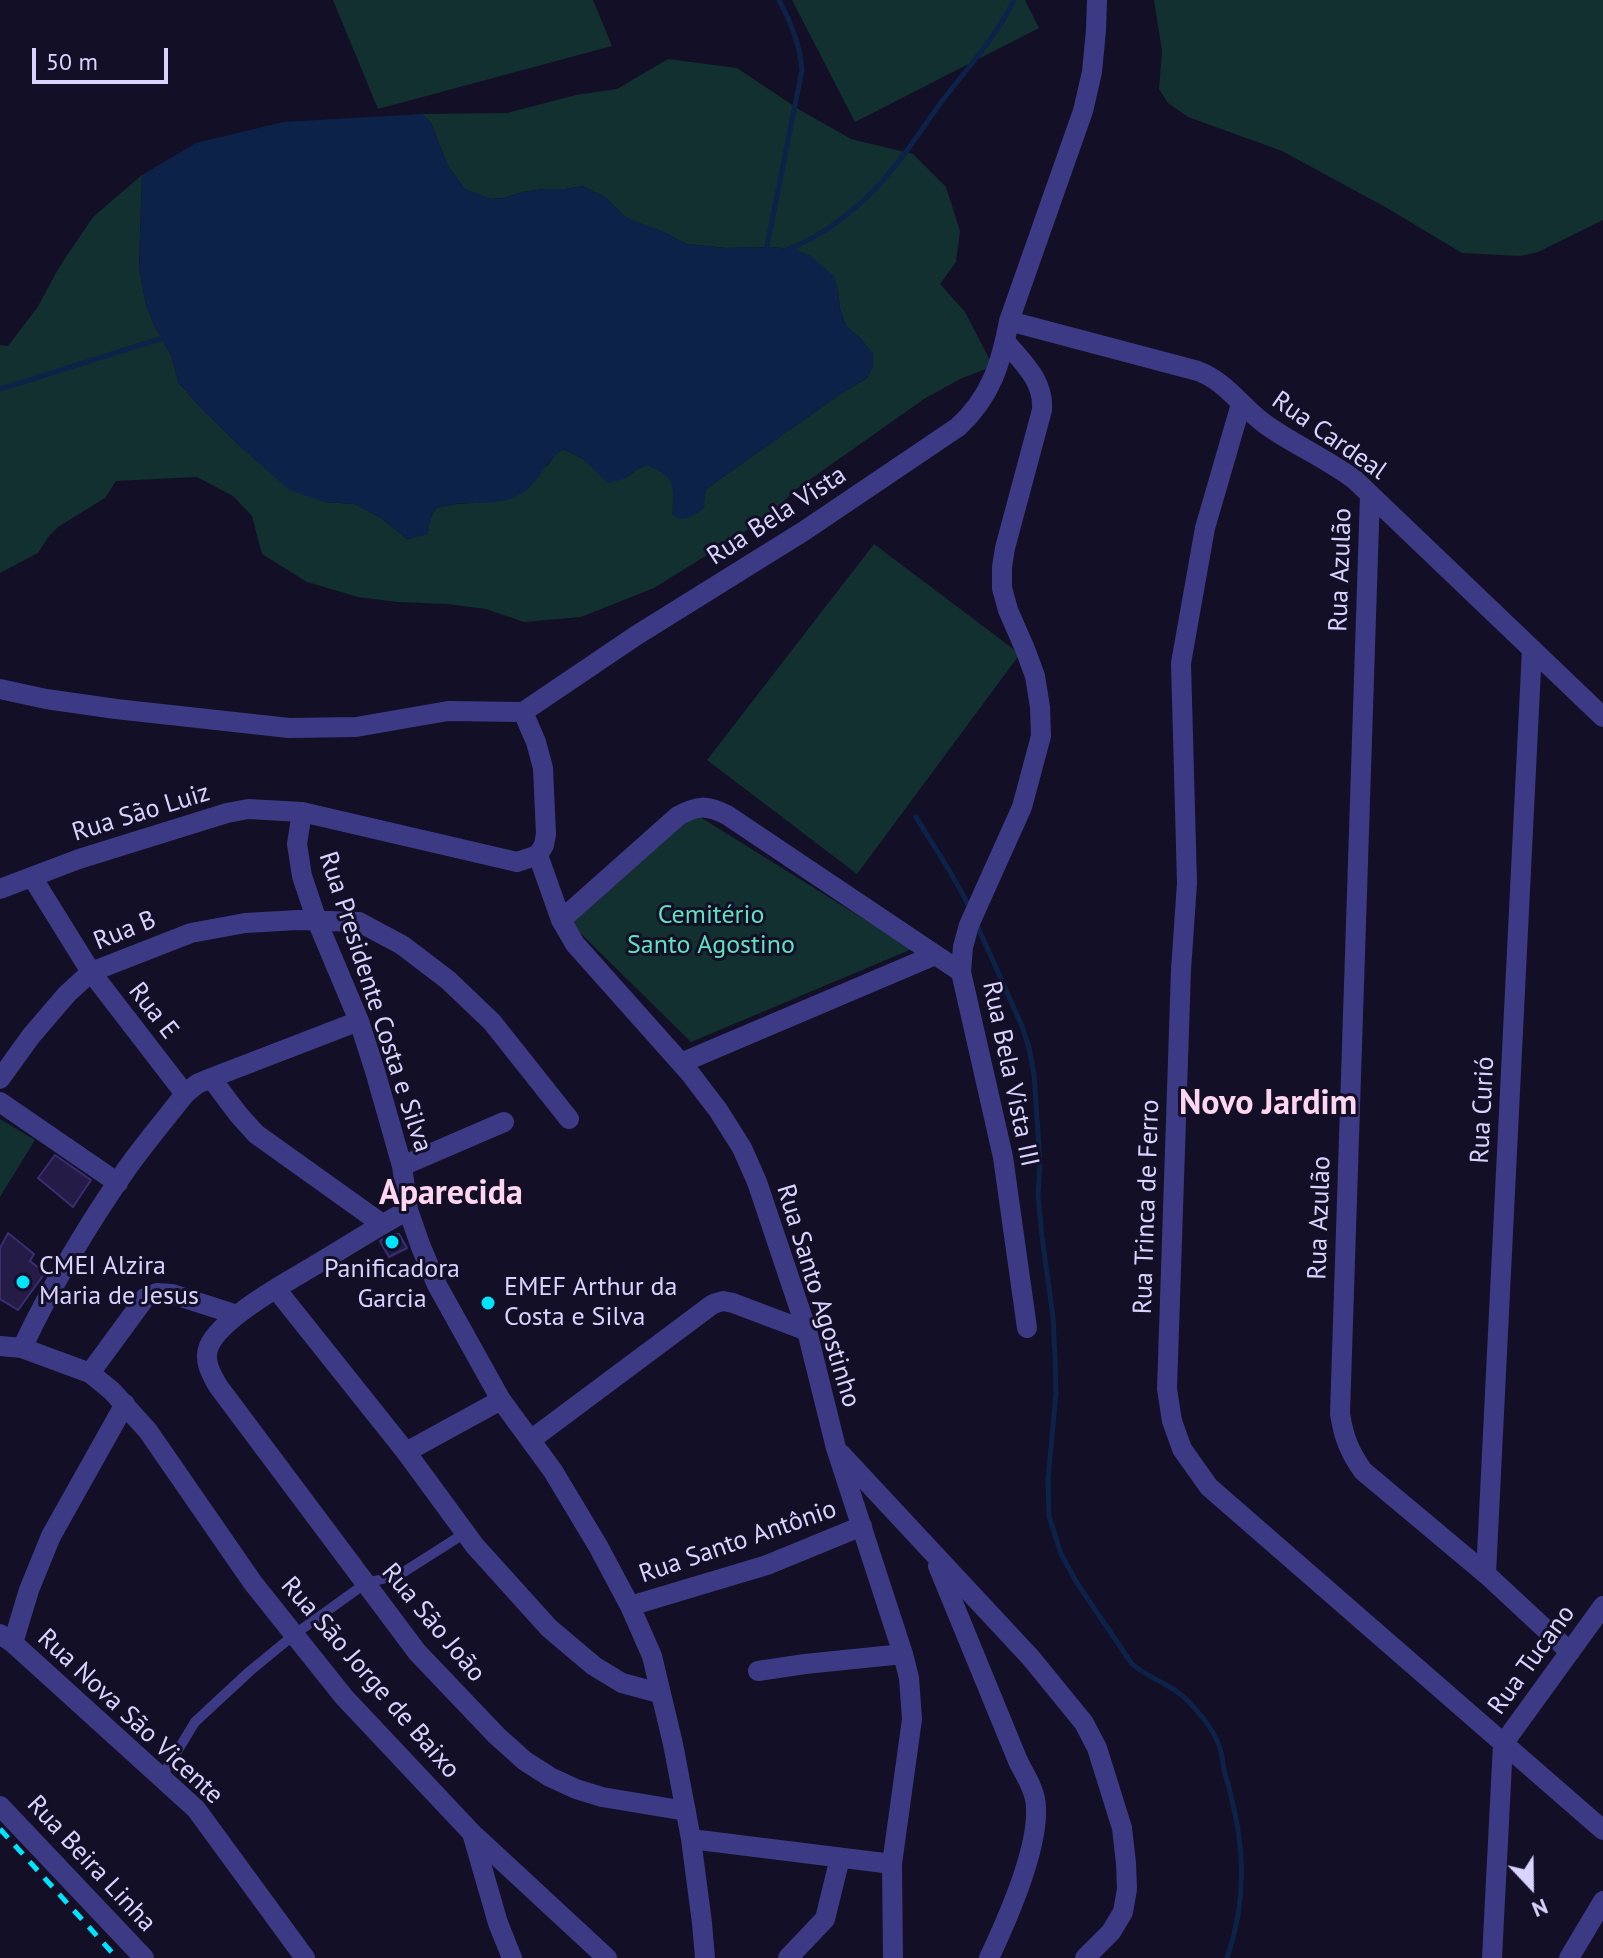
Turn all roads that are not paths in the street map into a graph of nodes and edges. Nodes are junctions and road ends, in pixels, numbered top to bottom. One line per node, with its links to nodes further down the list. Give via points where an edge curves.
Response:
1 (1097, 0): 2 (street, Rua Bela Vista, via 1092,72 1083,111)
2 (1007, 331): 3 (street, Rua Cardeal, via 1198,371 1220,382); 7 (street, Rua Bela Vista, via 990,387 958,427); 17 (street, Rua Bela Vista III, via 1043,399 1002,567 1008,610 1035,676 1041,736 1022,807 969,925)
3 (1241, 404): 4 (street, Rua Cardeal); 55 (street, Rua Trinca de Ferro, via 1205,528 1181,663 1187,883 1167,1373 1172,1421 1182,1449 1209,1487)
4 (1370, 494): 5 (street, Rua Cardeal); 45 (street, Rua Azulão, via 1340,1414 1344,1439 1363,1471)
5 (1532, 649): 8 (street, Rua Cardeal); 45 (street, Rua Curió)
6 (0, 689): 7 (street, via 116,709 289,728 356,727 448,711)
7 (523, 712): 10 (street, via 543,768 546,834)
8 (1603, 717)
9 (302, 812): 10 (street, Rua Presidente Costa e Silva, via 505,860); 11 (street, Rua São Luiz, via 227,813); 14 (street, Rua Presidente Costa e Silva, via 297,844)
10 (538, 855): 13 (street, Rua Santo Agostinho)
11 (32, 877): 12 (street, Rua São Luiz); 16 (street, Rua E)
12 (0, 889)
13 (561, 920): 15 (street, via 678,816 694,807 712,808); 19 (street, Rua Santo Agostinho, via 575,944)
14 (317, 921): 16 (street, Rua B, via 245,923 191,933); 18 (street, Rua Presidente Costa e Silva); 24 (street, Rua B, via 359,922 402,945 448,980 492,1022)
15 (935, 955): 17 (street); 19 (street)
16 (91, 972): 21 (street, Rua B, via 31,1036); 22 (street, Rua E)
17 (961, 972): 32 (street, Rua Bela Vista III, via 1003,1157)
18 (359, 1021): 20 (street); 26 (street, Rua Presidente Costa e Silva)
19 (681, 1063): 33 (street, Rua Santo Agostinho, via 742,1148)
20 (211, 1078): 22 (street); 29 (street, via 256,1134)
21 (0, 1079)
22 (185, 1094): 27 (street)
23 (0, 1102): 27 (street)
24 (569, 1119)
25 (504, 1122): 26 (street)
26 (402, 1166): 28 (street, Rua Presidente Costa e Silva)
27 (118, 1183): 35 (street, via 79,1242)
28 (408, 1210): 29 (street); 37 (street, Rua Presidente Costa e Silva, via 437,1285)
29 (382, 1224): 30 (street)
30 (276, 1289): 31 (street); 41 (street)
31 (237, 1315): 36 (street, via 157,1293 145,1298); 46 (street, Rua São João, via 212,1340 206,1360 210,1372)
32 (1027, 1328)
33 (807, 1331): 39 (street, via 733,1303 713,1304); 40 (street, Rua Santo Agostinho)
34 (0, 1346): 35 (street)
35 (22, 1348): 36 (street)
36 (90, 1373): 38 (street, Rua São Jorge de Baixo)
37 (501, 1400): 39 (street, Rua Presidente Costa e Silva); 41 (street)
38 (125, 1404): 49 (street, Rua São Jorge de Baixo); 50 (street, via 51,1536)
39 (532, 1439): 47 (street, Rua Presidente Costa e Silva)
40 (836, 1448): 42 (street, Rua Santo Agostinho); 44 (street)
41 (406, 1452): 43 (street)
42 (862, 1526): 47 (street, Rua Santo Antônio, via 767,1565); 52 (street, Rua Santo Agostinho)
43 (465, 1533): 46 (lane, via 399,1575); 54 (street, via 549,1628 594,1666 622,1683)
44 (934, 1555): 72 (street, via 1036,1804 1035,1833); 73 (street, via 1031,1658 1084,1723 1097,1748 1122,1828 1127,1889 1123,1912 1111,1932)
45 (1486, 1574): 51 (street, Rua Azulão)
46 (366, 1583): 49 (lane); 58 (street, Rua São João, via 417,1652 525,1761 576,1789)
47 (630, 1606): 54 (street, Rua Presidente Costa e Silva, via 652,1656)
48 (1603, 1606): 51 (street, Rua Tucano)
49 (295, 1634): 56 (lane, via 195,1722); 60 (street, Rua São Jorge de Baixo, via 344,1697)
50 (6, 1638): 56 (street, Rua Nova São Vicente)
51 (1570, 1652): 55 (street, Rua Tucano)
52 (903, 1654): 53 (street); 63 (street, Rua Santo Agostinho, via 912,1719)
53 (758, 1671)
54 (659, 1693): 58 (street, Rua Presidente Costa e Silva)
55 (1503, 1744): 59 (street, Rua Trinca de Ferro); 74 (street)
56 (161, 1778): 66 (street, Rua Nova São Vicente, via 196,1809)
57 (0, 1806): 65 (street, Rua Beira Linha)
58 (686, 1811): 61 (street, Rua Presidente Costa e Silva)
59 (1603, 1830)
60 (472, 1833): 67 (street); 68 (street, Rua São Jorge de Baixo)
61 (691, 1839): 62 (street); 69 (street, Rua Presidente Costa e Silva)
62 (840, 1858): 63 (street); 70 (street, via 825,1919)
63 (892, 1864): 71 (street, Rua Santo Agostinho)
64 (1603, 1901): 75 (street)
65 (144, 1958)
66 (305, 1958)
67 (512, 1958)
68 (607, 1958)
69 (705, 1958)
70 (788, 1958)
71 (893, 1958)
72 (989, 1958)
73 (1085, 1958)
74 (1492, 1958)
75 (1569, 1958)

